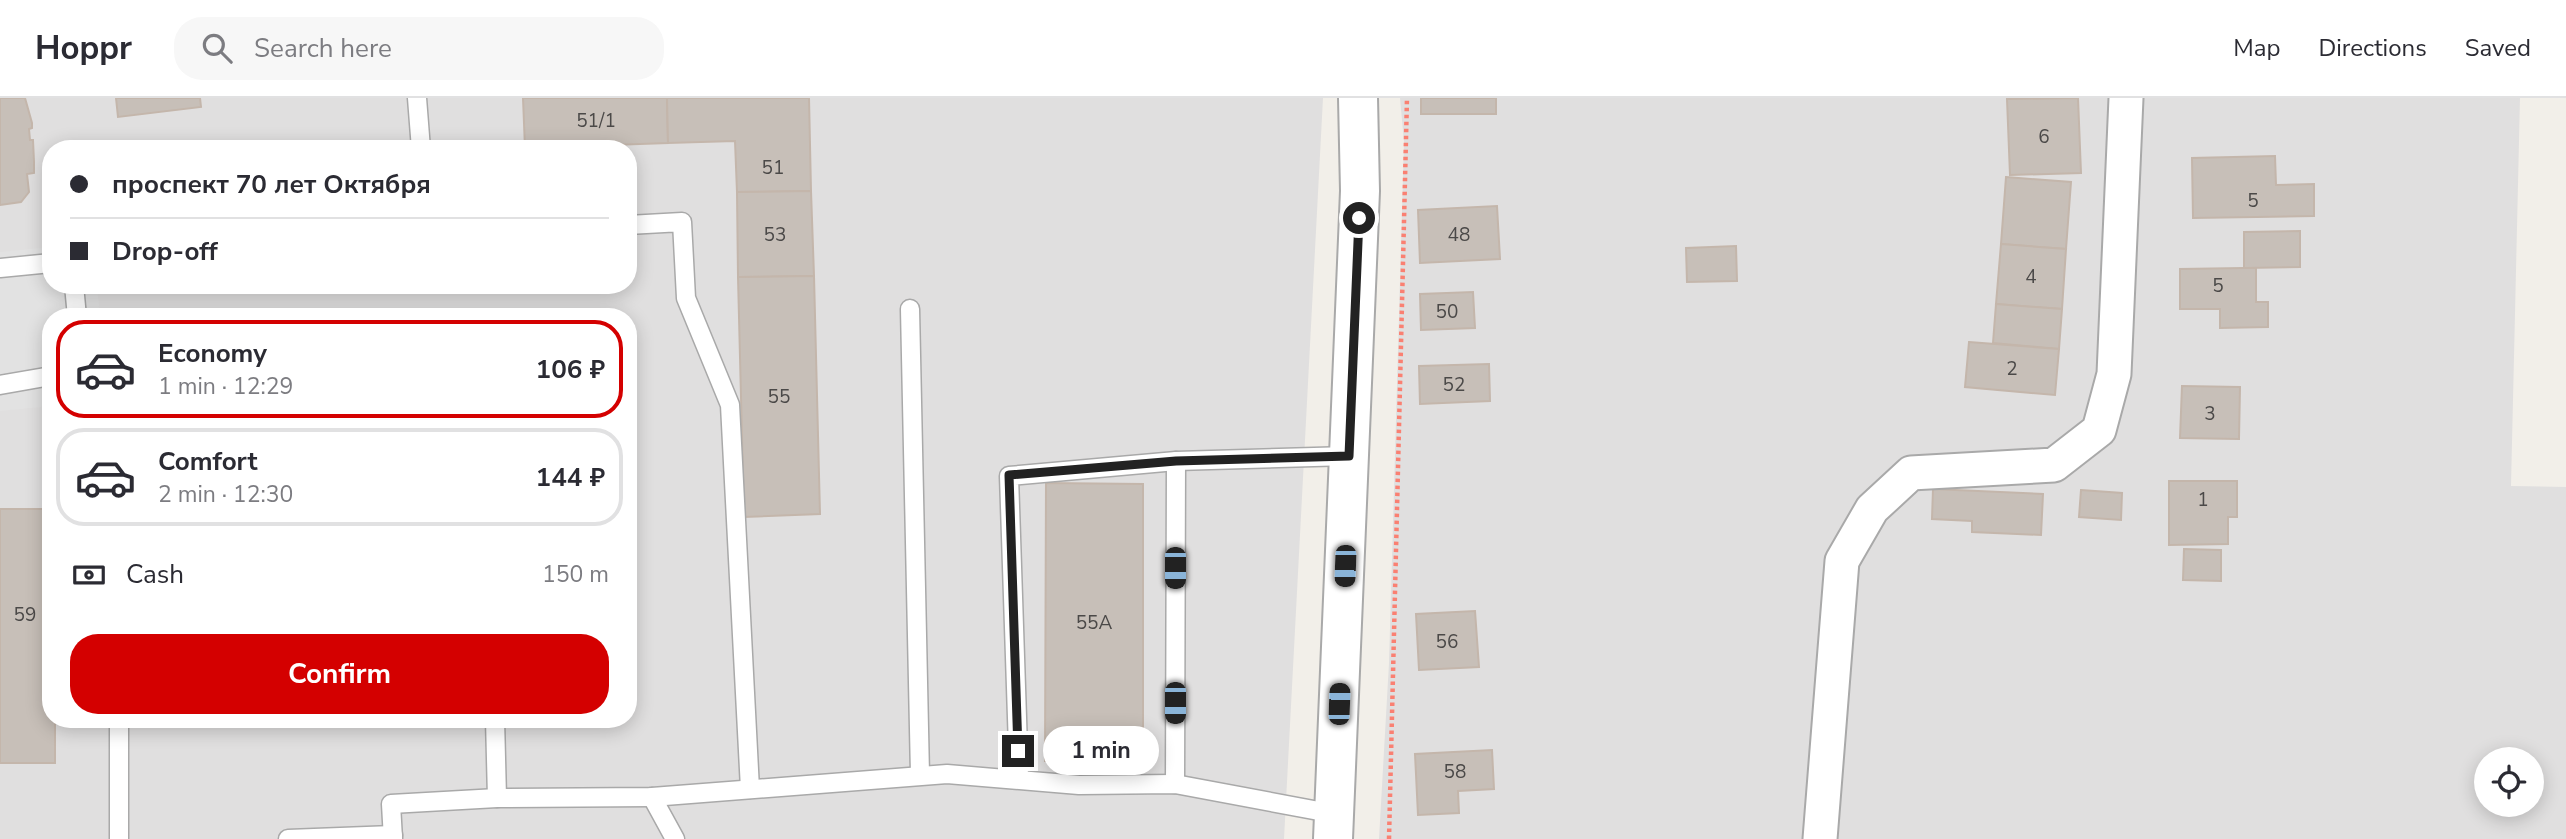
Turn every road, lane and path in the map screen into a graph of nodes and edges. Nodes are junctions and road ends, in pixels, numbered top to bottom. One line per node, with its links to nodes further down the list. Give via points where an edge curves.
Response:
1 (417, 98): 5 (lane)
2 (1358, 98): 12 (street, via 1360,191)
3 (1407, 98): 27 (path)
4 (2126, 98): 28 (street, via 2114,373 2099,430 2054,465 1912,473 1872,509 1842,561)
5 (420, 140)
6 (637, 224): 19 (lane, via 682,222 686,298 730,405)
7 (42, 263): 8 (lane)
8 (0, 268)
9 (910, 309): 16 (lane)
10 (42, 378): 11 (lane)
11 (0, 385)
12 (1349, 456): 13 (lane); 22 (street)
13 (1176, 461): 17 (lane, via 1009,475); 18 (lane)
14 (119, 728): 24 (lane)
15 (495, 728): 21 (lane)
16 (920, 775): 17 (lane); 19 (lane)
17 (1019, 778): 18 (lane, via 1079,785)
18 (1175, 784): 22 (lane)
19 (750, 789): 20 (lane)
20 (652, 797): 21 (lane); 26 (lane)
21 (497, 798): 23 (lane, via 391,804)
22 (1334, 827)
23 (393, 837): 25 (lane)
24 (119, 839)
25 (288, 839)
26 (675, 839)
27 (1389, 839)
28 (1820, 839)

